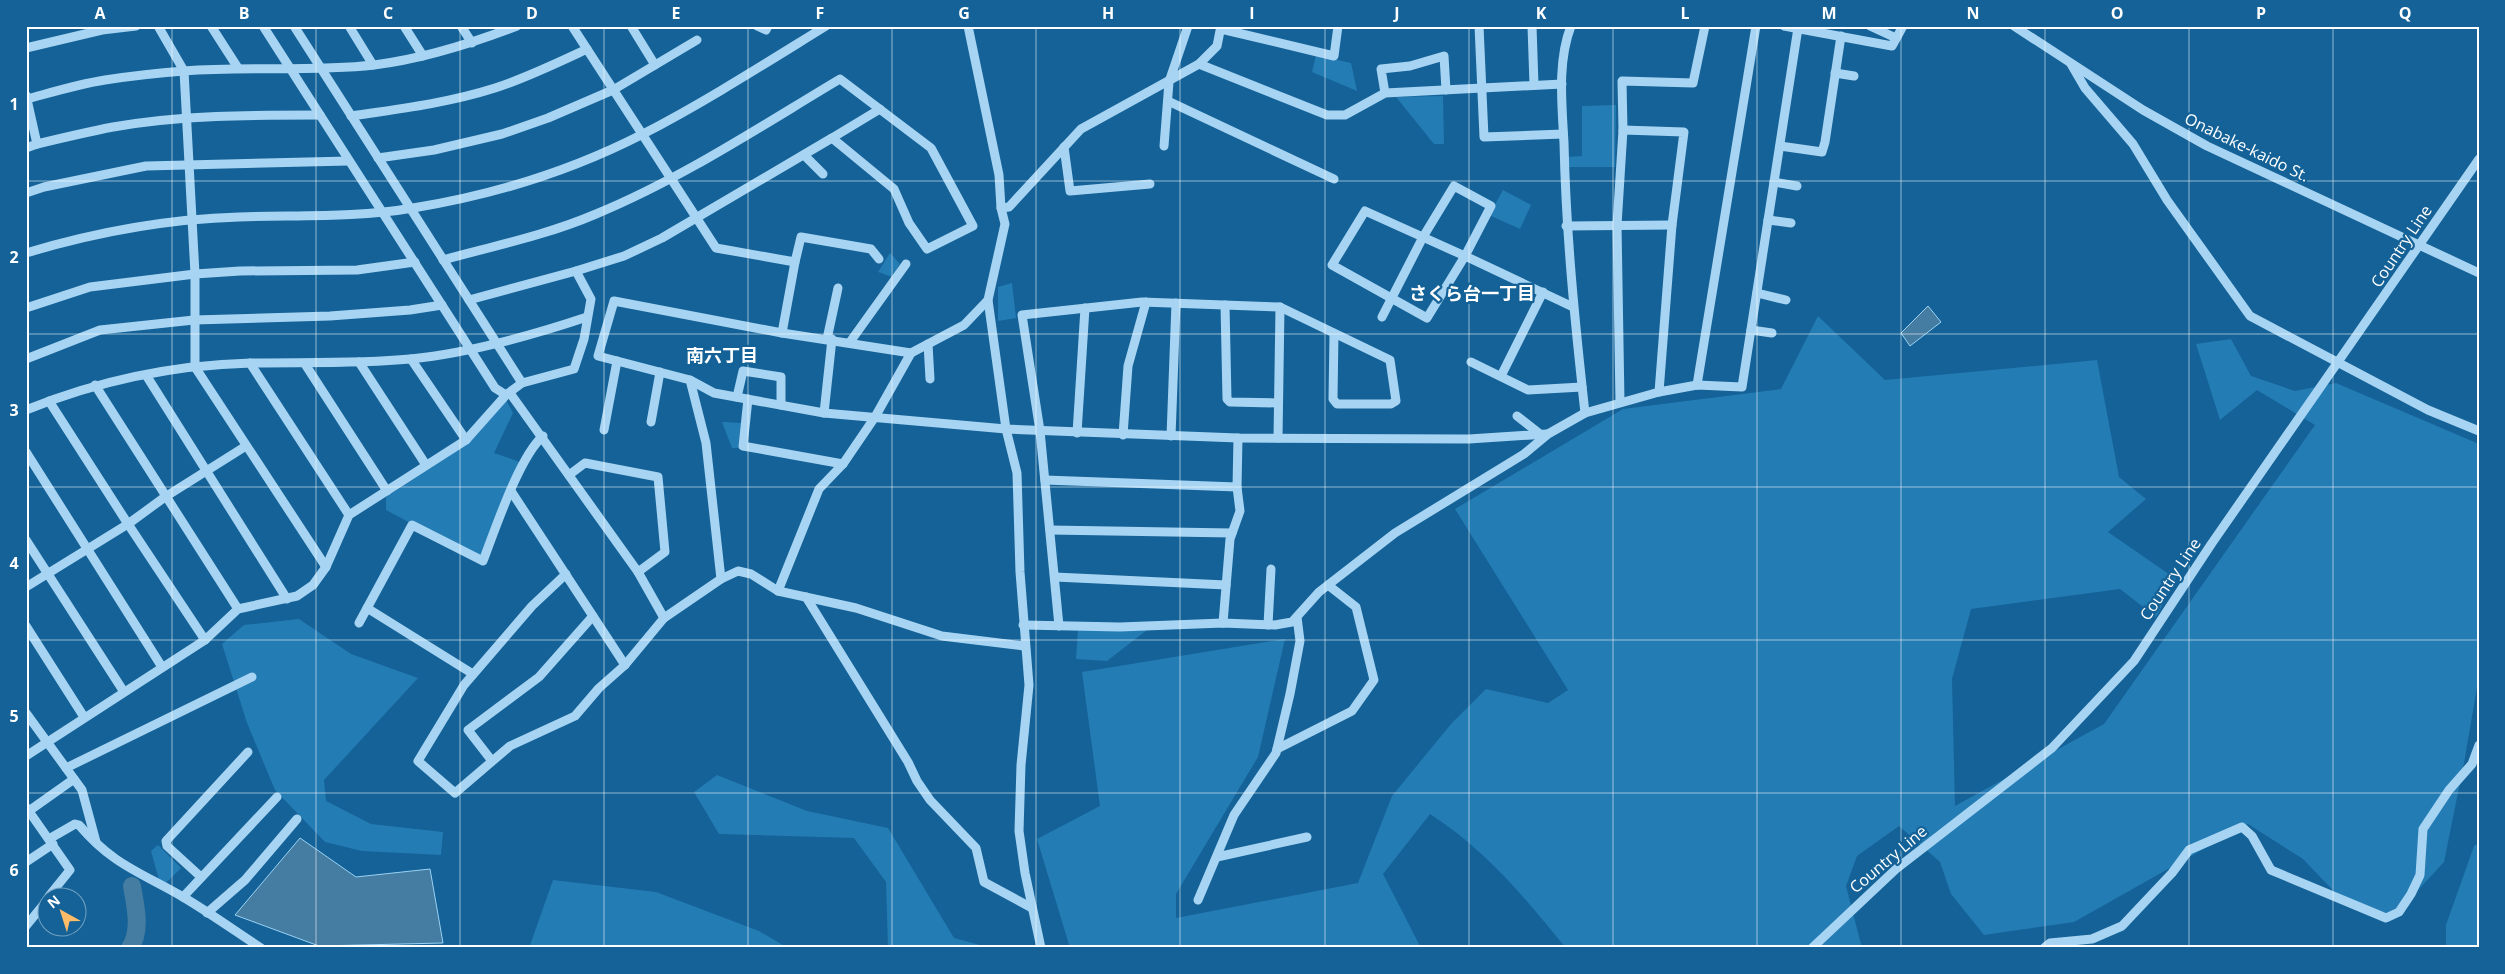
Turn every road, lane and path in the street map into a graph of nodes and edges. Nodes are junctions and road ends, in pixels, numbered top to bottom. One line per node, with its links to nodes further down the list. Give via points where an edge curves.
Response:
1 (136, 26): 27 (street)
2 (158, 26): 44 (street)
3 (211, 26): 41 (street)
4 (262, 26): 43 (street)
5 (294, 26): 42 (street)
6 (349, 26): 39 (street)
7 (404, 26): 36 (street)
8 (461, 26): 33 (street)
9 (516, 26): 33 (street)
10 (572, 26): 35 (street)
11 (631, 26): 40 (street)
12 (757, 26): 13 (street, via 766,30)
13 (768, 26)
14 (826, 26): 61 (street)
15 (968, 26): 82 (street, via 999,175)
16 (1188, 26): 47 (street)
17 (1338, 26): 28 (street, via 1334,56)
18 (1478, 26): 50 (street)
19 (1532, 26): 49 (street)
20 (1571, 26): 48 (street, via 1564,45)
21 (1705, 26): 60 (street, via 1694,83 1622,81)
22 (1756, 26): 148 (street)
23 (1784, 26): 29 (street)
24 (1870, 26): 31 (street)
25 (1903, 26): 31 (street)
26 (2014, 26): 38 (street, Onabake-kaido St.)
27 (101, 28): 34 (street)
28 (1221, 28): 37 (street, via 1217,46)
29 (1798, 28): 30 (street); 66 (street)
30 (1841, 36): 31 (street, via 1892,46); 45 (street)
31 (1896, 38)
32 (697, 40): 40 (street)
33 (472, 43): 36 (street)
34 (26, 48)
35 (587, 49): 51 (street); 58 (street, via 495,88 413,107)
36 (423, 56): 39 (street)
37 (1199, 64): 47 (street); 53 (street, via 1327,115 1346,115)
38 (2071, 64): 93 (street, Onabake-kaido St., via 2208,146); 137 (street, via 2085,88 2133,144 2167,200 2250,316)
39 (373, 65): 42 (street)
40 (655, 65): 51 (street)
41 (238, 68): 43 (street); 44 (street)
42 (321, 68): 43 (street); 58 (street)
43 (290, 69): 57 (street)
44 (184, 71): 54 (street, via 103,80); 59 (street)
45 (1835, 73): 46 (street); 66 (street, via 1822,152)
46 (1854, 76)
47 (1169, 82): 55 (street); 67 (street, via 1081,129)
48 (1562, 84): 49 (street); 62 (street)
49 (1534, 85): 50 (street)
50 (1481, 88): 52 (street); 62 (street, via 1484,136)
51 (613, 90): 61 (street); 71 (street, via 502,134 434,150)
52 (1446, 90): 53 (street); 53 (street, via 1444,56 1410,66 1381,69)
53 (1385, 93)
54 (27, 97): 64 (street)
55 (1168, 101): 65 (street); 77 (street)
56 (880, 109): 63 (street); 63 (street, via 931,148 973,226 927,249 908,223 894,189); 76 (street, via 840,79)
57 (320, 115): 59 (street); 73 (street)
58 (351, 116): 71 (street)
59 (187, 118): 64 (street, via 113,127); 74 (street)
60 (1624, 130): 89 (street); 90 (street, via 1684,132)
61 (642, 134): 76 (street); 83 (street, via 535,179)
62 (1563, 134): 91 (street)
63 (832, 138): 70 (street)
64 (38, 144): 68 (street)
65 (1164, 146)
66 (1780, 146): 78 (street)
67 (1064, 147): 79 (street, via 1070,192); 82 (street, via 1009,207)
68 (26, 148)
69 (2479, 150): 72 (street)
70 (804, 155): 75 (street); 85 (street)
71 (378, 158): 83 (street)
72 (2478, 160): 93 (street, Country Line)
73 (350, 161): 74 (street); 84 (street)
74 (189, 165): 81 (street, via 146,166); 86 (street)
75 (823, 174)
76 (672, 178): 85 (street); 97 (street, via 595,215)
77 (1334, 179)
78 (1774, 182): 80 (street); 87 (street)
79 (1150, 184)
80 (1797, 186)
81 (26, 193)
82 (1001, 208): 109 (street, via 1005,224)
83 (410, 209): 84 (street); 97 (street)
84 (382, 211): 86 (street); 98 (street)
85 (696, 219): 99 (street, via 716,248); 101 (street, via 624,256)
86 (191, 220): 94 (street, via 103,232); 103 (street)
87 (1768, 220): 88 (street); 106 (street)
88 (1791, 223)
89 (1617, 225): 90 (street); 91 (street); 155 (street)
90 (1672, 225): 150 (street)
91 (1566, 226): 116 (street)
92 (1423, 237): 95 (street); 95 (street, via 1454,186 1491,206); 107 (street); 107 (street, via 1365,211 1332,265)
93 (2420, 245): 102 (street, Onabake-kaido St.); 137 (street, Country Line)
94 (26, 253)
95 (1465, 256): 105 (street); 107 (street, via 1427,318)
96 (879, 259): 99 (street, via 871,249 801,237)
97 (443, 260): 108 (street)
98 (415, 262): 103 (street, via 357,270); 113 (street)
99 (795, 262): 123 (street)
100 (906, 264): 128 (street)
101 (576, 272): 108 (street); 119 (street, via 591,299)
102 (2479, 273)
103 (195, 274): 117 (street, via 90,287); 121 (street)
104 (838, 288): 126 (street)
105 (1543, 292): 116 (street); 143 (street)
106 (1757, 294): 110 (street); 122 (street)
107 (1391, 298): 120 (street)
108 (469, 300): 127 (street)
109 (988, 300): 129 (street, via 964,325); 164 (street)
110 (1786, 300)
111 (1146, 302): 112 (street); 118 (street); 170 (street, via 1128,366)
112 (1176, 303): 114 (street); 172 (street)
113 (442, 305): 121 (street, via 330,316); 130 (street)
114 (1225, 305): 115 (street); 156 (street, via 1226,399 1230,402)
115 (1280, 306): 124 (street); 156 (street)
116 (1573, 307): 149 (street)
117 (26, 308)
118 (1085, 308): 166 (street, via 1022,314); 168 (street)
119 (587, 317): 127 (street); 146 (street, via 574,370)
120 (1382, 317)
121 (194, 320): 133 (street, via 100,330); 140 (street)
122 (1751, 330): 125 (street); 148 (street, via 1742,387)
123 (782, 333): 126 (street); 134 (street, via 614,301 598,356)
124 (1334, 333): 124 (street, via 1390,360 1396,402 1337,404 1333,399)
125 (1772, 333)
126 (830, 339): 128 (street); 159 (street)
127 (496, 342): 130 (street); 146 (street)
128 (850, 342): 131 (street)
129 (928, 344): 131 (street); 144 (street)
130 (470, 348): 132 (street); 151 (street, via 495,388)
131 (911, 353): 162 (street)
132 (411, 359): 135 (street); 175 (street)
133 (26, 360)
134 (617, 361): 141 (street); 165 (street)
135 (359, 362): 139 (street); 179 (street)
136 (1471, 362): 143 (street)
137 (2338, 362): 167 (street, via 2428,410); 252 (street, Country Line, via 2134,661 2052,748 1896,869)
138 (250, 363): 139 (street); 140 (street); 187 (street)
139 (305, 364): 184 (street)
140 (195, 367): 142 (street); 176 (street)
141 (660, 372): 145 (street); 163 (street)
142 (146, 375): 147 (street); 180 (street)
143 (1501, 376): 149 (street, via 1528,390)
144 (930, 379)
145 (690, 380): 152 (street, via 714,393); 199 (street, via 706,443)
146 (522, 383): 151 (street)
147 (95, 386): 154 (street); 186 (street)
148 (1697, 386): 150 (street)
149 (1582, 387): 160 (street)
150 (1659, 392): 155 (street)
151 (508, 394): 171 (street); 175 (street)
152 (737, 397): 153 (street); 157 (street, via 743,371 782,377)
153 (748, 399): 157 (street); 178 (street, via 742,446)
154 (50, 401): 158 (street); 188 (street)
155 (1620, 402): 160 (street)
156 (1278, 404): 174 (street)
157 (781, 405): 159 (street)
158 (26, 410)
159 (824, 413): 162 (street)
160 (1585, 413): 169 (street)
161 (1517, 416): 169 (street)
162 (875, 417): 164 (street); 178 (street)
163 (651, 422)
164 (1006, 428): 166 (street); 213 (street, via 1017,474)
165 (604, 430)
166 (1040, 430): 168 (street); 182 (street)
167 (2479, 431)
168 (1077, 433): 170 (street)
169 (1544, 434): 174 (street, via 1469,439); 201 (street, via 1524,454 1395,533)
170 (1124, 435): 172 (street)
171 (543, 436): 181 (street); 185 (street, via 534,444)
172 (1171, 436): 173 (street)
173 (1238, 438): 174 (street); 183 (street)
174 (1278, 438)
175 (466, 440): 179 (street)
176 (246, 446): 180 (street); 193 (street)
177 (26, 452): 192 (street)
178 (843, 464): 203 (street, via 818,489)
179 (426, 465): 184 (street)
180 (205, 471): 186 (street); 205 (street)
181 (569, 475): 195 (street); 195 (street, via 584,463 658,476 665,552)
182 (1045, 480): 183 (street); 189 (street)
183 (1237, 487): 190 (street, via 1240,511)
184 (387, 491): 187 (street)
185 (511, 491): 197 (street); 206 (street, via 483,561 412,526)
186 (165, 497): 188 (street); 207 (street)
187 (349, 515): 193 (street)
188 (128, 524): 192 (street); 217 (street)
189 (1050, 530): 190 (street); 198 (street)
190 (1232, 533): 200 (street)
191 (26, 540): 196 (street)
192 (87, 547): 196 (street); 220 (street)
193 (326, 567): 205 (street, via 313,585)
194 (1271, 569): 214 (street)
195 (638, 572): 209 (street)
196 (47, 573): 202 (street); 223 (street)
197 (566, 574): 208 (street); 221 (street, via 532,606)
198 (1054, 577): 200 (street); 216 (street)
199 (721, 579): 203 (street, via 738,572 751,574); 209 (street)
200 (1226, 585): 212 (street)
201 (1328, 585): 210 (street); 228 (street, via 1356,607 1374,680 1352,711)
202 (26, 587)
203 (778, 591): 204 (street)
204 (806, 597): 218 (street, via 856,608 942,636); 246 (street, via 917,781 930,800 976,848 984,882)
205 (287, 599): 207 (street)
206 (368, 608): 211 (street); 221 (street)
207 (238, 609): 217 (street)
208 (593, 616): 219 (street); 231 (street, via 539,677 468,730)
209 (664, 618): 219 (street)
210 (1296, 618): 214 (street, via 1292,622); 228 (street, via 1300,641)
211 (359, 623)
212 (1224, 624): 214 (street); 216 (street)
213 (1023, 625): 216 (street); 218 (street)
214 (1268, 625)
215 (26, 626): 225 (street)
216 (1059, 626)
217 (205, 640): 220 (street)
218 (1024, 646): 246 (street, via 1028,685 1021,766 1020,831)
219 (624, 665): 231 (street, via 575,716 510,746)
220 (162, 667): 223 (street)
221 (474, 674): 231 (street, via 418,761 455,793)
222 (252, 677): 232 (street)
223 (124, 692): 225 (street)
224 (26, 713): 226 (street)
225 (84, 717): 226 (street)
226 (48, 742): 230 (street); 232 (street)
227 (2479, 745): 253 (street, via 2472,764 2449,790 2423,829 2420,875 2399,912 2386,918 2270,870 2252,836 2242,827 2189,850 2122,926 2092,939 2050,943)
228 (1277, 749): 240 (street, via 1234,815)
229 (248, 752): 242 (street, via 166,841)
230 (26, 756)
231 (492, 761)
232 (66, 768): 233 (street)
233 (74, 780): 235 (street); 239 (street, via 82,790)
234 (277, 797): 242 (street)
235 (27, 810): 238 (street)
236 (297, 819): 248 (street, via 245,880)
237 (1308, 837): 240 (street)
238 (51, 841): 239 (street, via 75,824); 241 (street); 243 (street, via 70,870)
239 (97, 847): 244 (street, via 128,869)
240 (1216, 857): 245 (street)
241 (26, 862)
242 (201, 877): 244 (street)
243 (57, 886)
244 (183, 897): 248 (street)
245 (1198, 900)
246 (1032, 908): 251 (street)
247 (38, 911): 249 (street)
248 (207, 913): 250 (street)
249 (26, 926)
250 (261, 948)
251 (1041, 948)
252 (1812, 948)
253 (2044, 948)

